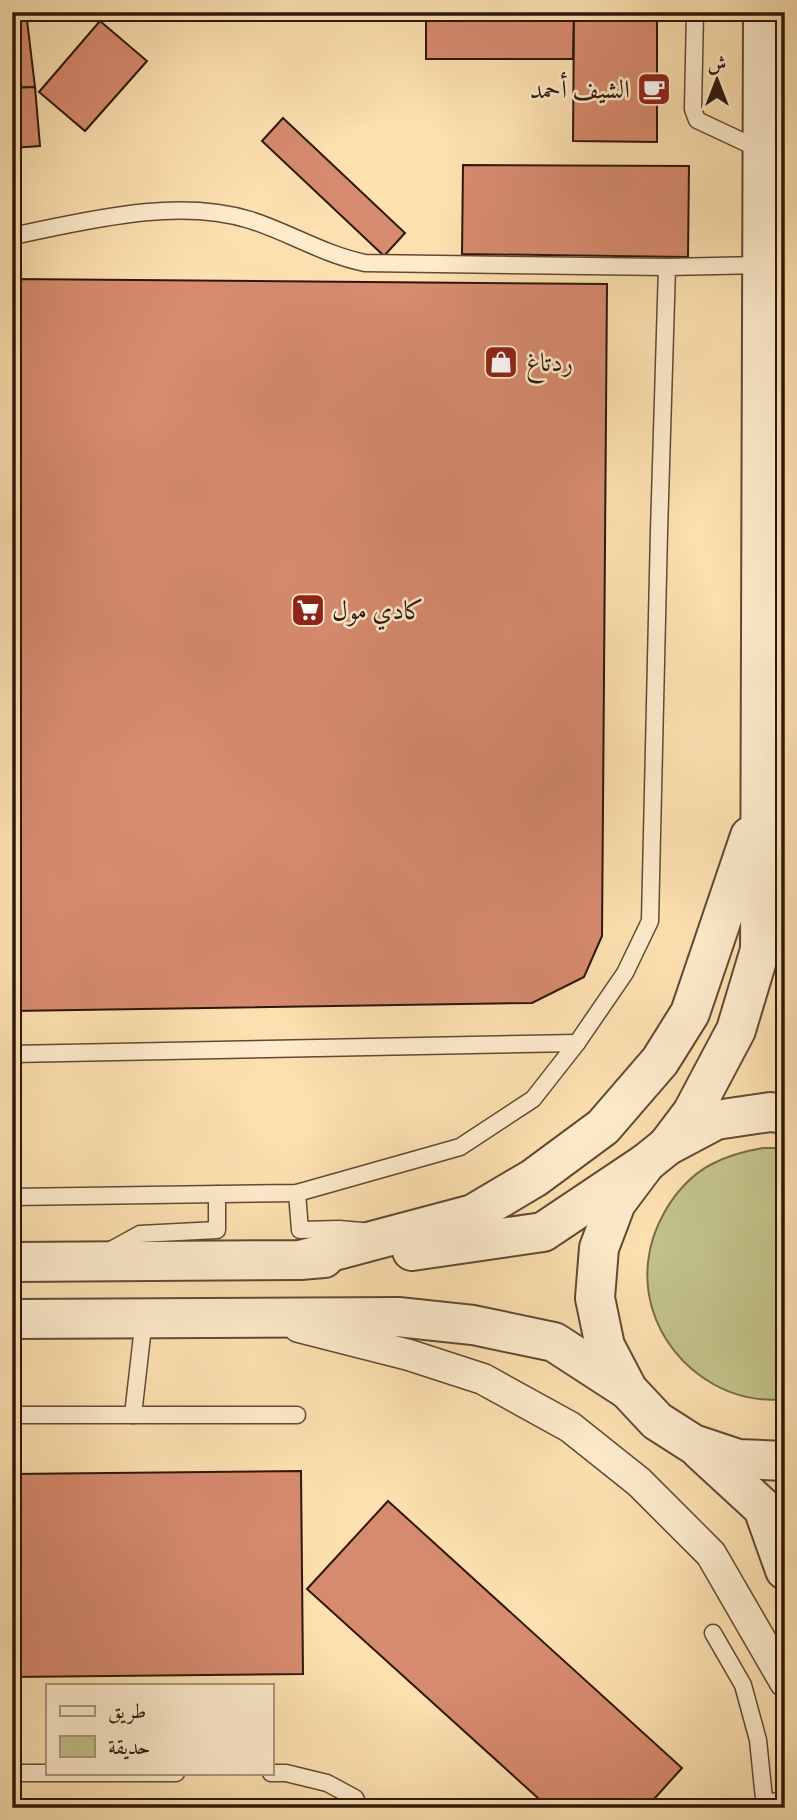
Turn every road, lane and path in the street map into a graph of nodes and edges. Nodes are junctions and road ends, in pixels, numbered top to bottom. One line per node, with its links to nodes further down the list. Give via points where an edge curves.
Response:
1 (695, 12): 3 (lane, via 693,110 697,120)
2 (763, 12): 3 (street)
3 (763, 151): 5 (street)
4 (12, 236): 6 (lane, via 157,212 209,212 249,220 365,263)
5 (762, 265): 6 (lane); 7 (street)
6 (667, 267): 8 (lane, via 650,921 625,973)
7 (760, 808): 11 (street, via 760,950 736,1030 692,1113); 15 (street, via 690,1013 660,1061 603,1127 534,1178 472,1214)
8 (578, 1043): 9 (lane); 12 (lane, via 533,1099 460,1147)
9 (12, 1054)
10 (785, 1114): 11 (street, via 770,1112 716,1121)
11 (657, 1154): 16 (street, via 543,1232 425,1250); 22 (street, via 616,1203 599,1248 595,1298 605,1346)
12 (297, 1193): 13 (lane); 15 (lane, via 300,1230)
13 (217, 1194): 14 (lane); 17 (lane, via 217,1230 140,1234)
14 (12, 1197)
15 (396, 1234): 16 (street)
16 (300, 1260): 17 (street)
17 (90, 1261): 18 (street)
18 (12, 1262)
19 (258, 1317): 20 (street); 22 (street, via 398,1317 472,1325 554,1342); 30 (street, via 483,1379 570,1427 639,1482 710,1554)
20 (144, 1318): 21 (street); 24 (lane)
21 (12, 1319)
22 (628, 1390): 26 (street, via 657,1421)
23 (12, 1415): 24 (lane)
24 (133, 1415): 25 (lane)
25 (297, 1415)
26 (693, 1444): 27 (street, via 738,1459); 28 (street, via 763,1508)
27 (785, 1461)
28 (785, 1570)
29 (713, 1633): 35 (lane, via 743,1685 758,1740)
30 (785, 1682)
31 (12, 1773): 32 (lane)
32 (46, 1773)
33 (273, 1773): 36 (lane, via 327,1783 355,1798)
34 (785, 1801): 35 (lane)
35 (764, 1805)
36 (360, 1808)

